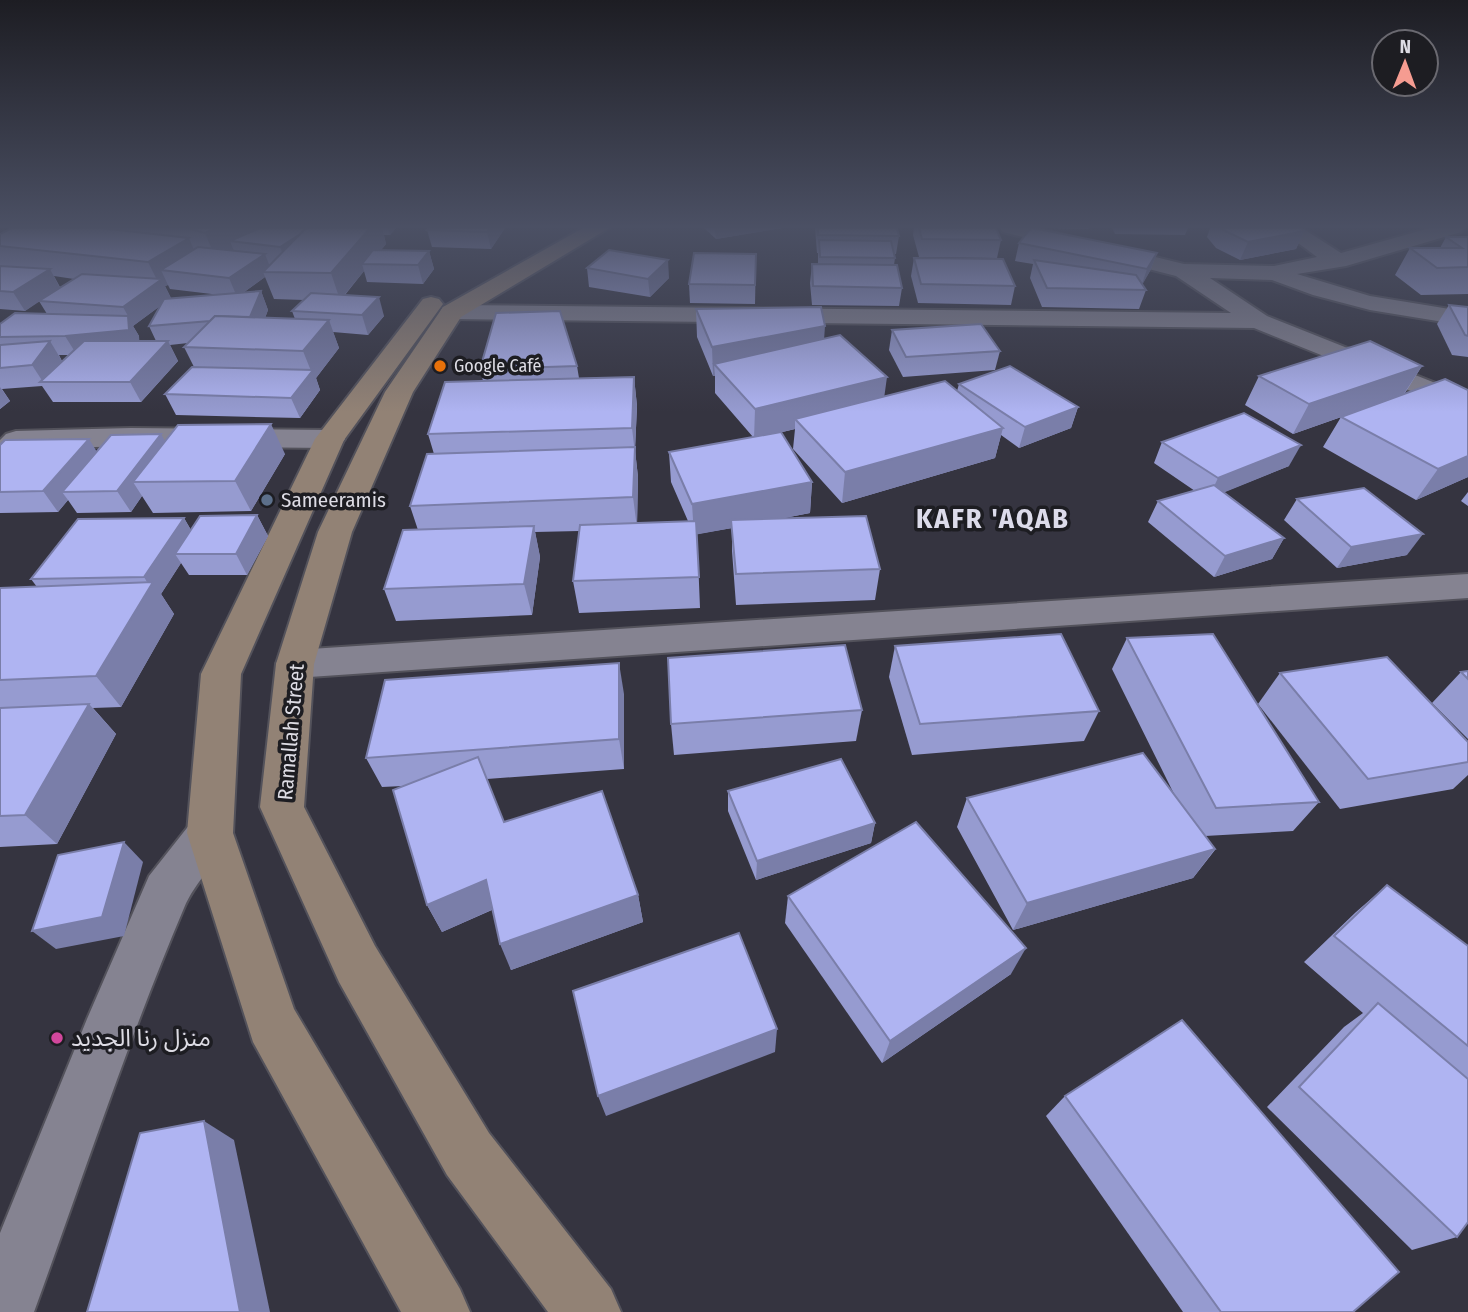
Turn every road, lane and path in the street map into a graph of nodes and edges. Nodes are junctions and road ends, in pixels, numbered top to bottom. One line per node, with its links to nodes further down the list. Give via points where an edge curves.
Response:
1 (457, 289): 9 (main road, via 426,307)
2 (492, 289): 5 (main road, Ramallah Street)
3 (1211, 289): 7 (street)
4 (1321, 289): 6 (street)
5 (452, 312): 7 (street); 12 (main road, Ramallah Street, via 399,392 334,532)
6 (1468, 319)
7 (1258, 321): 8 (street)
8 (1468, 406)
9 (330, 439): 10 (street, via 131,437); 13 (main road, via 221,674)
10 (5, 446)
11 (1468, 586): 12 (street)
12 (295, 664): 16 (main road, Ramallah Street, via 282,807 357,964 468,1154)
13 (210, 833): 14 (street, via 166,892); 15 (main road, via 272,1024)
14 (1, 1312)
15 (437, 1312)
16 (588, 1312)

